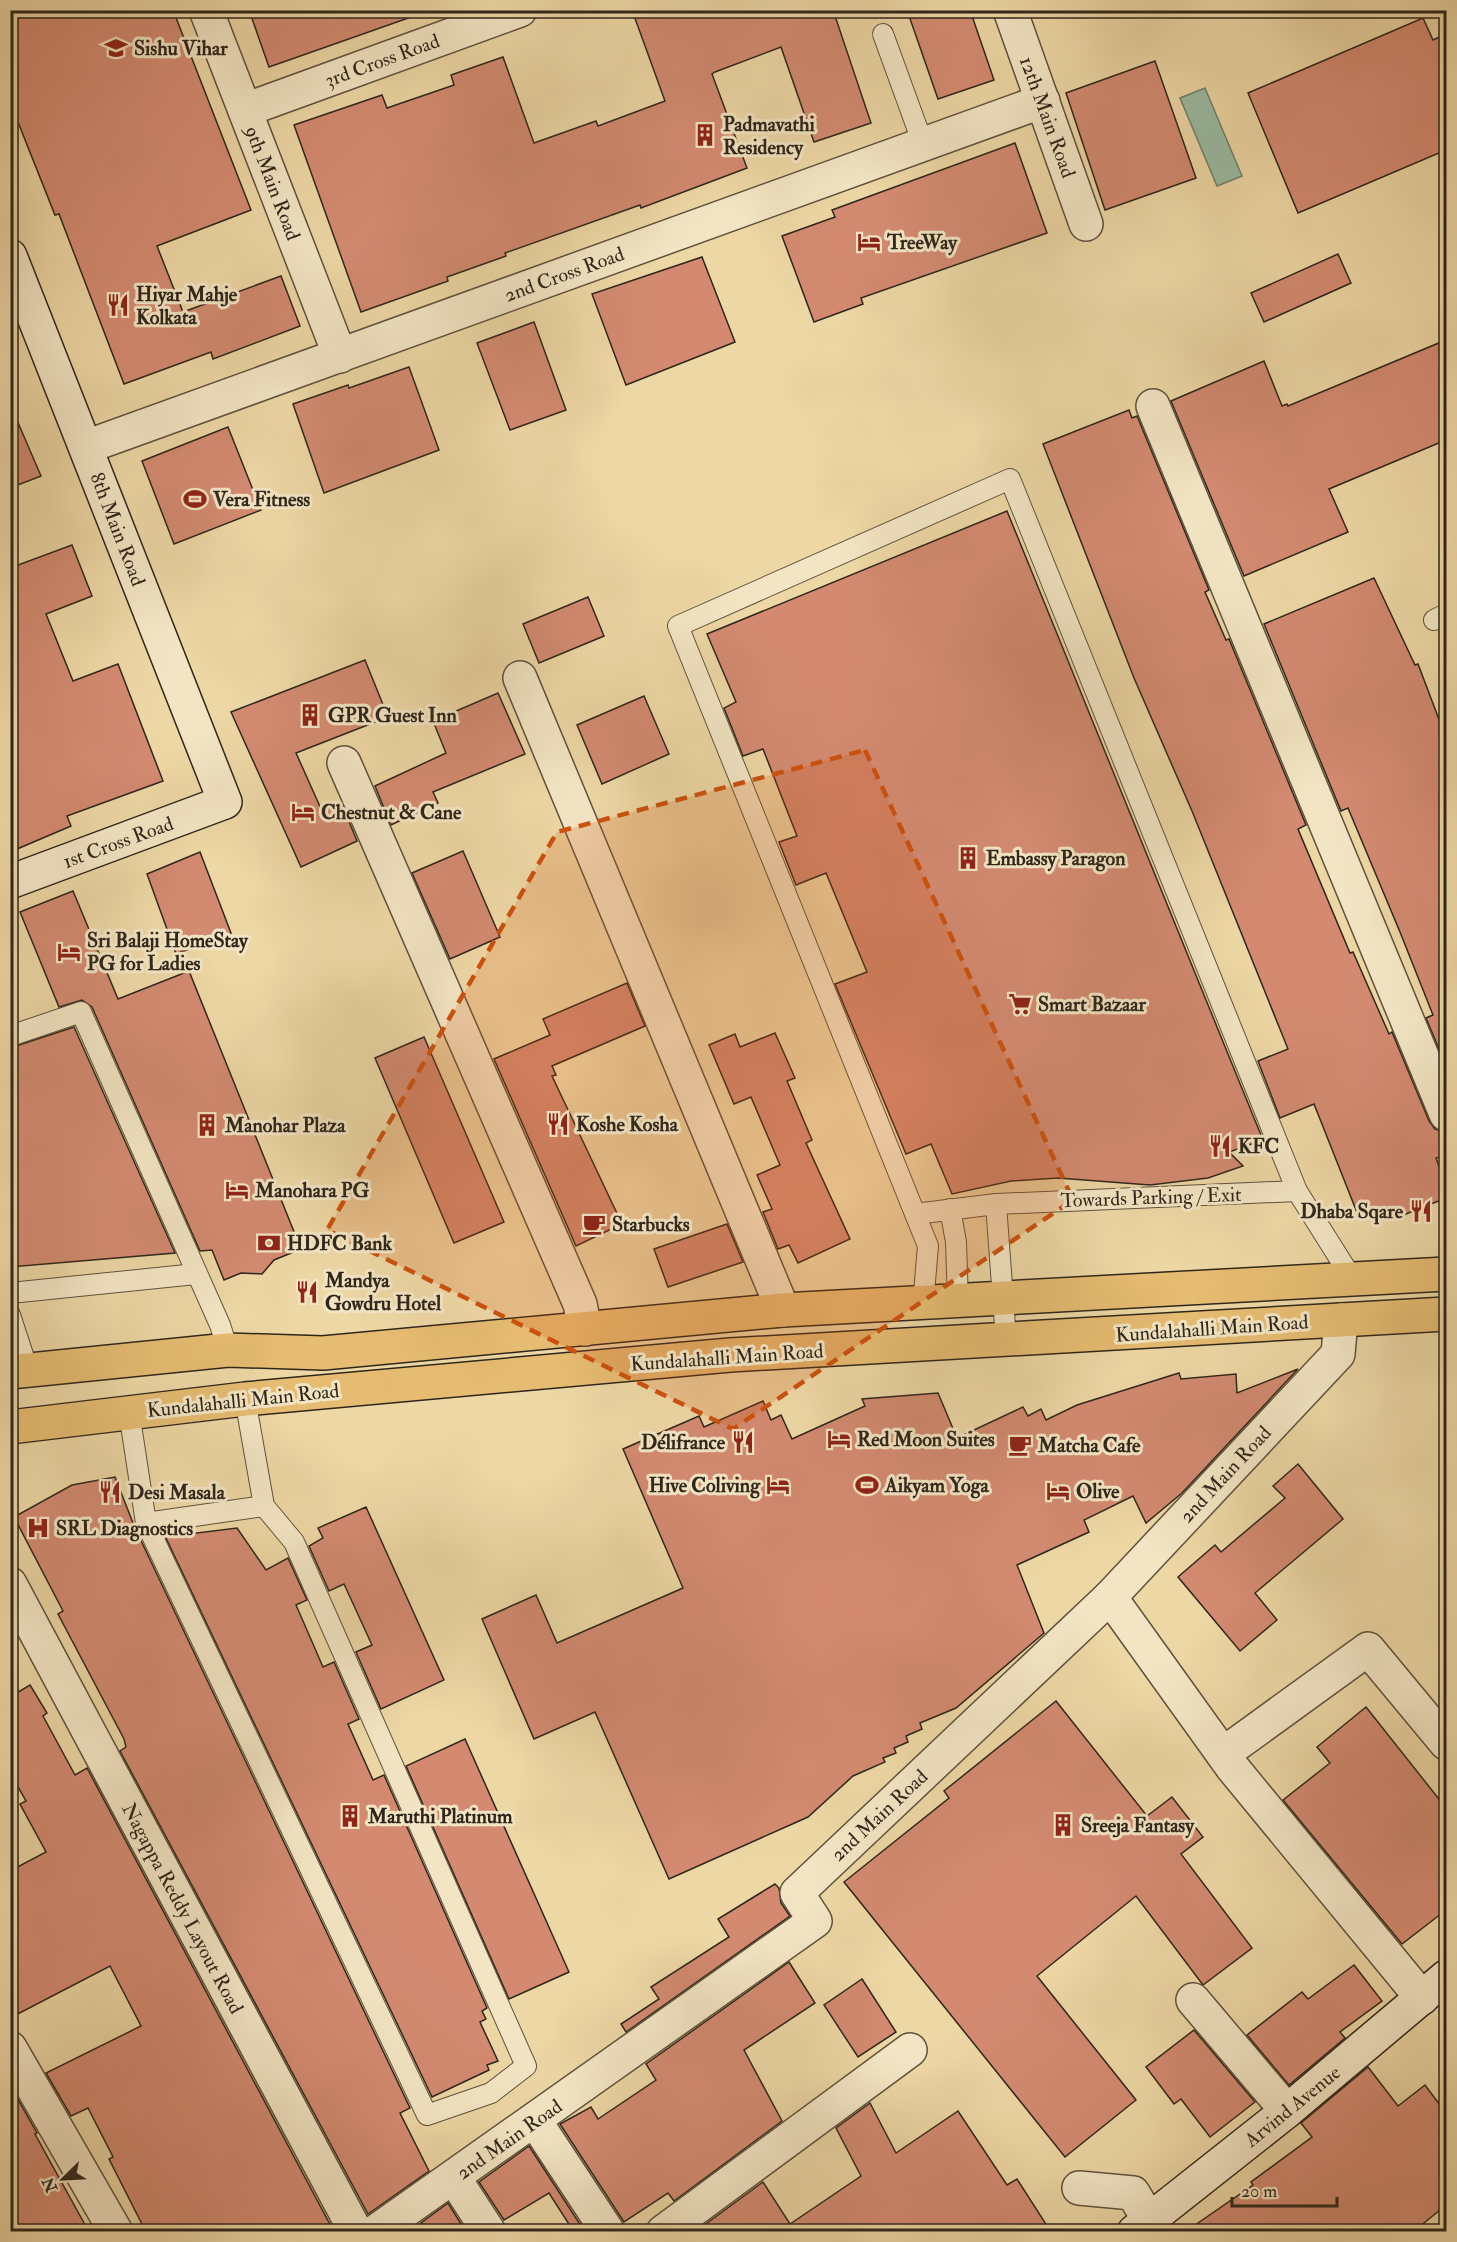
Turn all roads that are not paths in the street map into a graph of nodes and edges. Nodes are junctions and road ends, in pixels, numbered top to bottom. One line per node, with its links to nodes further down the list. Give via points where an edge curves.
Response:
1 (206, 10): 6 (street, 9th Main Road)
2 (520, 10): 6 (street, 3rd Cross Road)
3 (1010, 10): 5 (street, 12th Main Road)
4 (883, 34): 7 (lane)
5 (1043, 101): 7 (street, 2nd Cross Road); 8 (street, 12th Main Road)
6 (244, 110): 10 (street, 9th Main Road)
7 (923, 144): 10 (street, 2nd Cross Road)
8 (1086, 224)
9 (10, 256): 12 (street, 8th Main Road)
10 (340, 356): 12 (street, 2nd Cross Road)
11 (1153, 406): 18 (street)
12 (86, 447): 15 (street, 8th Main Road)
13 (520, 678): 30 (street)
14 (344, 763): 34 (street, via 572,1285)
15 (225, 802): 16 (street, 1st Cross Road)
16 (10, 882)
17 (10, 1036): 23 (lane, via 81,1012)
18 (1446, 1114)
19 (1297, 1191): 20 (lane, Towards Parking / Exit); 22 (lane, via 1010,479 678,626); 25 (lane)
20 (996, 1204): 21 (lane, Towards Parking / Exit); 27 (lane)
21 (950, 1209): 22 (lane, Towards Parking / Exit); 28 (lane, via 956,1242)
22 (915, 1214): 29 (lane, via 928,1246)
23 (196, 1274): 26 (lane); 36 (lane)
24 (1446, 1274): 25 (main road, Kundalahalli Main Road)
25 (1353, 1280): 27 (main road, Kundalahalli Main Road)
26 (10, 1293)
27 (1005, 1298): 28 (main road, Kundalahalli Main Road); 35 (lane)
28 (958, 1302): 29 (main road, Kundalahalli Main Road)
29 (923, 1305): 30 (main road, Kundalahalli Main Road)
30 (783, 1310): 34 (main road, Kundalahalli Main Road)
31 (1446, 1314): 33 (main road, Kundalahalli Main Road)
32 (10, 1315): 37 (lane)
33 (1341, 1320): 35 (main road, Kundalahalli Main Road); 44 (street, 2nd Main Road, via 1338,1354)
34 (585, 1329): 36 (main road, Kundalahalli Main Road, via 323,1353)
35 (1006, 1340): 38 (main road, Kundalahalli Main Road, via 730,1355)
36 (228, 1350): 37 (main road, Kundalahalli Main Road)
37 (19, 1371)
38 (245, 1399): 39 (main road, Kundalahalli Main Road); 41 (lane)
39 (129, 1412): 40 (main road, Kundalahalli Main Road); 42 (lane)
40 (10, 1427)
41 (264, 1506): 42 (lane); 42 (lane, via 294,1542 526,2066 491,2093 427,2115)
42 (146, 1523)
43 (10, 1584): 57 (street, Nagappa Reddy Layout Road)
44 (1110, 1597): 46 (street); 52 (street, 2nd Main Road, via 797,1893 815,1921)
45 (1446, 1743): 46 (street, via 1368,1649)
46 (1223, 1754): 47 (street)
47 (1434, 1988): 51 (street, Arvind Avenue)
48 (1193, 2000): 51 (street)
49 (10, 2048): 56 (street)
50 (910, 2050): 61 (street)
51 (1287, 2111): 55 (street, Arvind Avenue)
52 (536, 2121): 53 (street, 2nd Main Road); 60 (street)
53 (453, 2178): 58 (street, 2nd Main Road); 59 (street)
54 (1079, 2188): 55 (street, via 1133,2193)
55 (1142, 2226)
56 (116, 2232)
57 (357, 2232)
58 (375, 2232)
59 (489, 2232)
60 (608, 2232)
61 (663, 2232)

